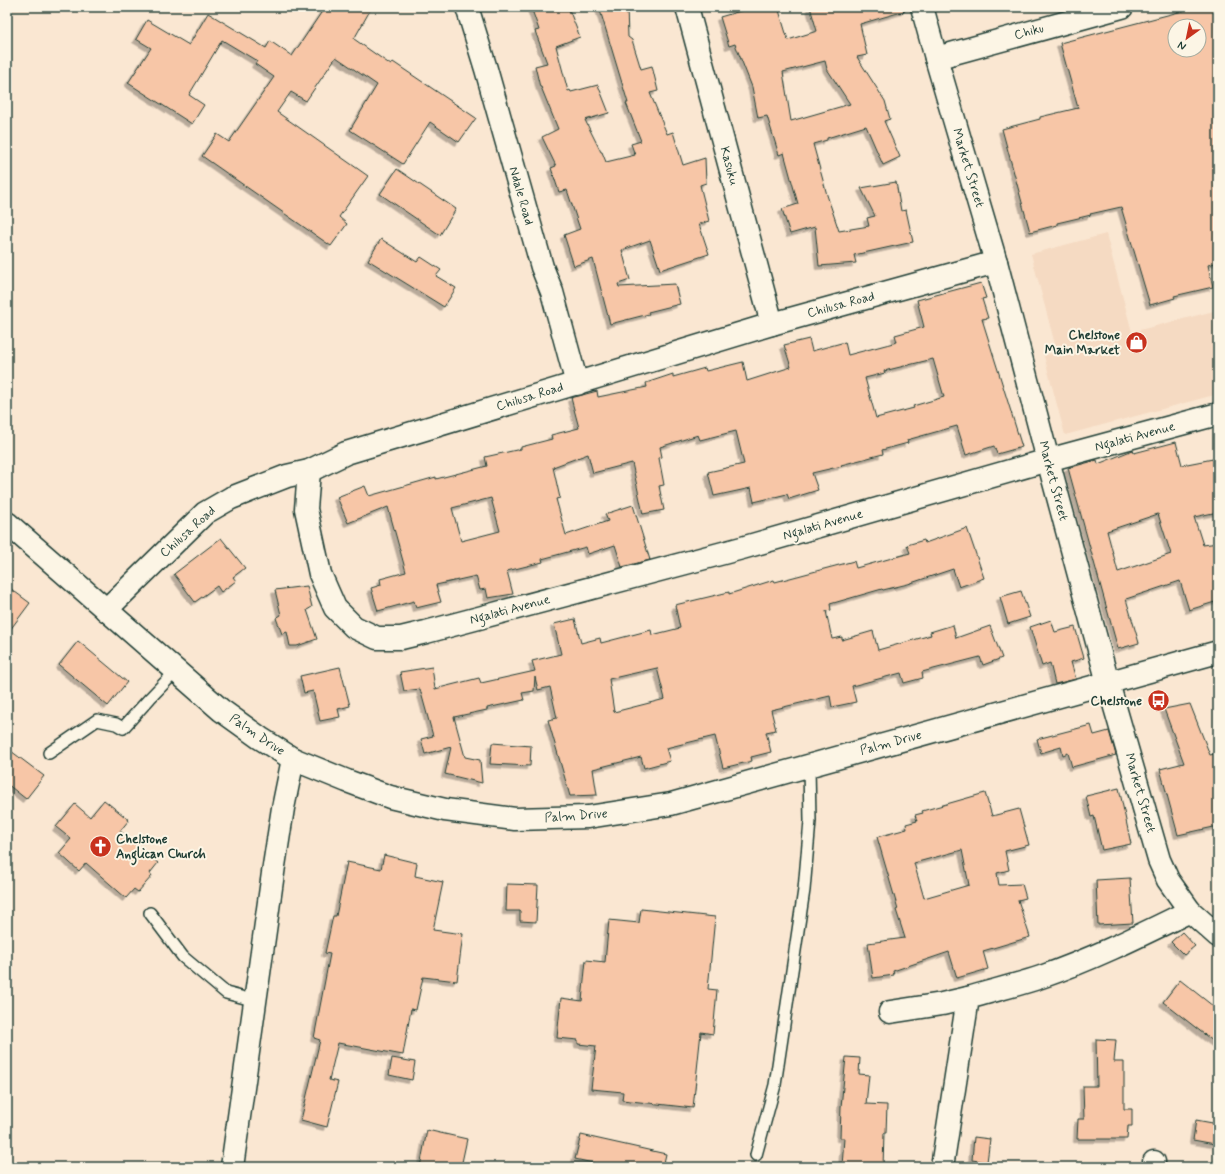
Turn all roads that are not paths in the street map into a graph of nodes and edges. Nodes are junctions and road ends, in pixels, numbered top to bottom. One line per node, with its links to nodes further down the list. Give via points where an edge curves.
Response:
1 (467, 7): 8 (street, Ndale Road)
2 (687, 7): 7 (street, Kasuku)
3 (922, 7): 5 (street, Market Street)
4 (1122, 7): 5 (street, Chiku)
5 (936, 58): 6 (street, Market Street)
6 (996, 262): 7 (street, Chilusa Road); 10 (street, Market Street)
7 (772, 324): 8 (street, Chilusa Road)
8 (577, 384): 11 (street, Chilusa Road, via 346,453)
9 (1218, 414): 10 (street, Ngalati Avenue)
10 (1048, 460): 11 (street, Ngalati Avenue, via 742,548 402,638 377,638 354,627 335,608 320,574 306,509); 16 (street, Market Street)
11 (309, 471): 13 (street, Chilusa Road, via 287,476 231,498 205,513)
12 (7, 523): 13 (street, Palm Drive)
13 (106, 610): 15 (street, Palm Drive)
14 (1218, 652): 16 (street, Palm Drive)
15 (176, 671): 17 (lane, via 123,728 97,720); 18 (street, Palm Drive, via 221,710)
16 (1108, 683): 19 (street, Palm Drive); 20 (street, Market Street, via 1159,860 1168,880)
17 (49, 753)
18 (293, 759): 19 (street, Palm Drive, via 390,797 445,810 515,819 588,817 671,804); 24 (street, via 274,866)
19 (809, 766): 26 (lane, via 810,821 804,890 774,1085)
20 (1190, 911): 22 (street, Market Street); 23 (street, via 1087,959 1041,977)
21 (150, 913): 24 (lane, via 183,956 226,993)
22 (1218, 936)
23 (968, 998): 25 (street); 28 (street)
24 (256, 1001): 27 (street)
25 (890, 1012)
26 (756, 1156)
27 (232, 1167)
28 (942, 1167)

